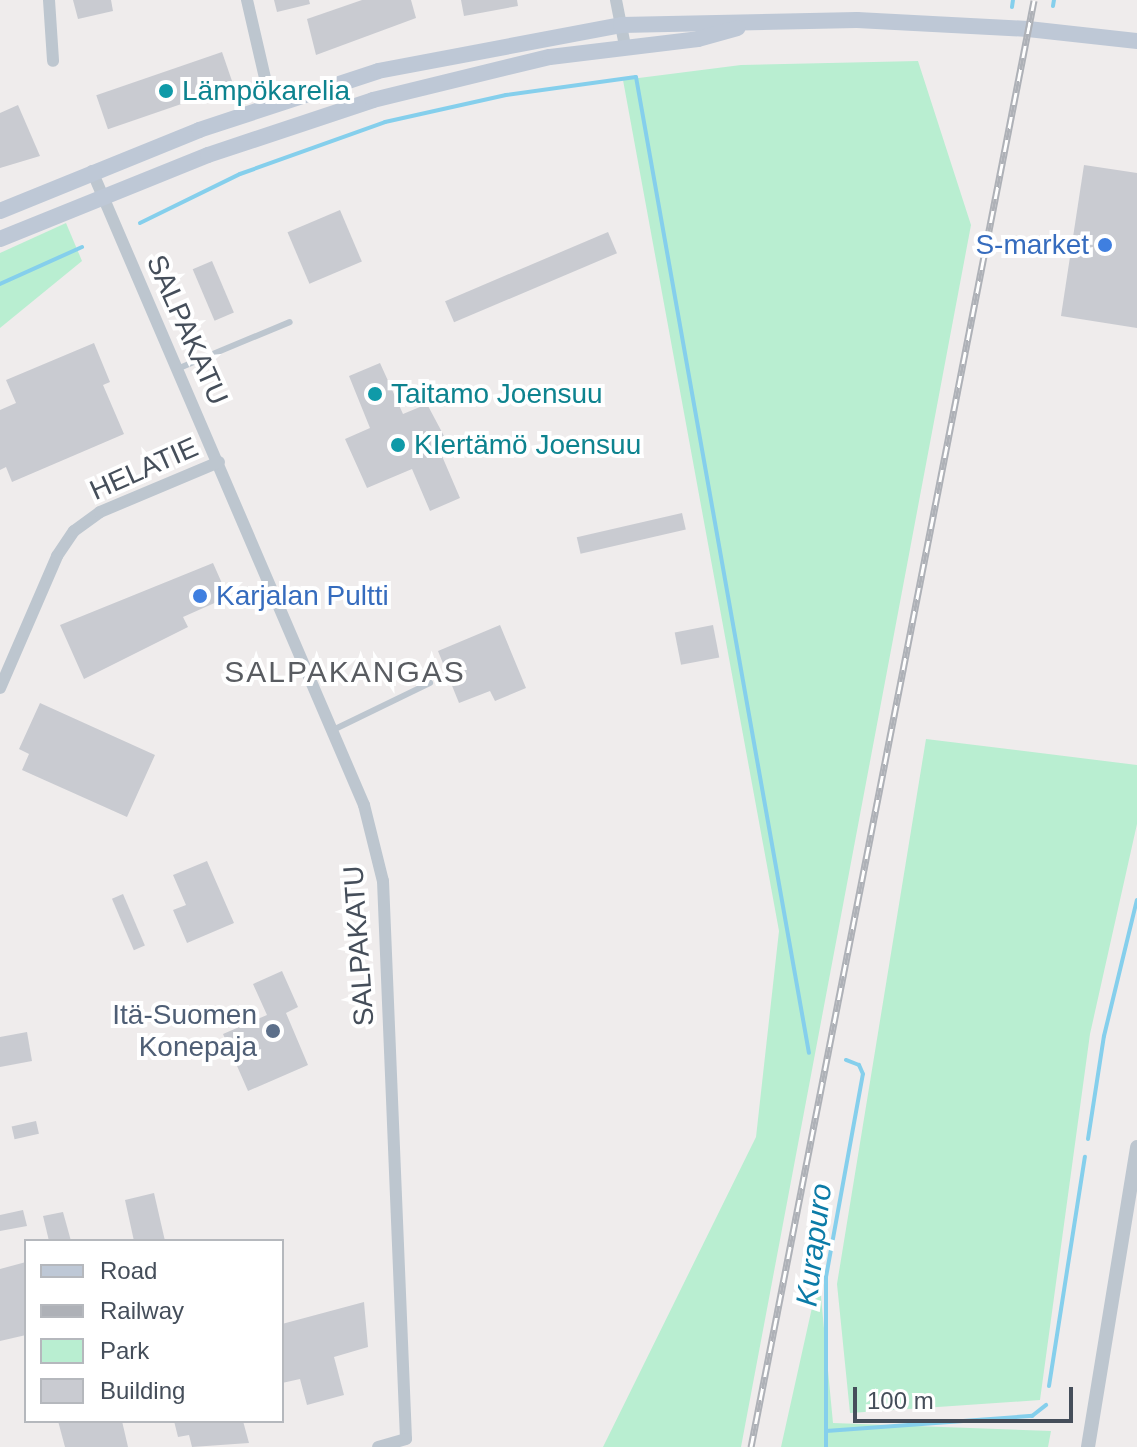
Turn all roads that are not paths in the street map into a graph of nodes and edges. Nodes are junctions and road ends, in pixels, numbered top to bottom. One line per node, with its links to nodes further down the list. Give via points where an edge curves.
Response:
1 (49, 0): 8 (street)
2 (247, 0): 9 (street)
3 (616, 0): 5 (street)
4 (763, 21): 5 (main road); 6 (main road, via 1028,29); 7 (main road, via 698,39)
5 (621, 25): 7 (street); 10 (main road, via 378,71)
6 (1137, 41)
7 (625, 46): 11 (main road, via 550,57 373,100 208,155)
8 (53, 61)
9 (265, 78)
10 (92, 171): 11 (street, SALPAKATU); 12 (main road)
11 (103, 197): 13 (main road); 15 (street, SALPAKATU)
12 (0, 211)
13 (0, 239)
14 (290, 322): 15 (lane)
15 (177, 369): 16 (street, SALPAKATU)
16 (219, 462): 18 (street, HELATIE, via 100,512 74,531 57,556); 19 (street, SALPAKATU)
17 (430, 683): 19 (lane)
18 (0, 688)
19 (333, 730): 21 (street, SALPAKATU, via 364,805 383,881 406,1439)
20 (1137, 1147): 22 (street)
21 (378, 1447)
22 (1088, 1447)

